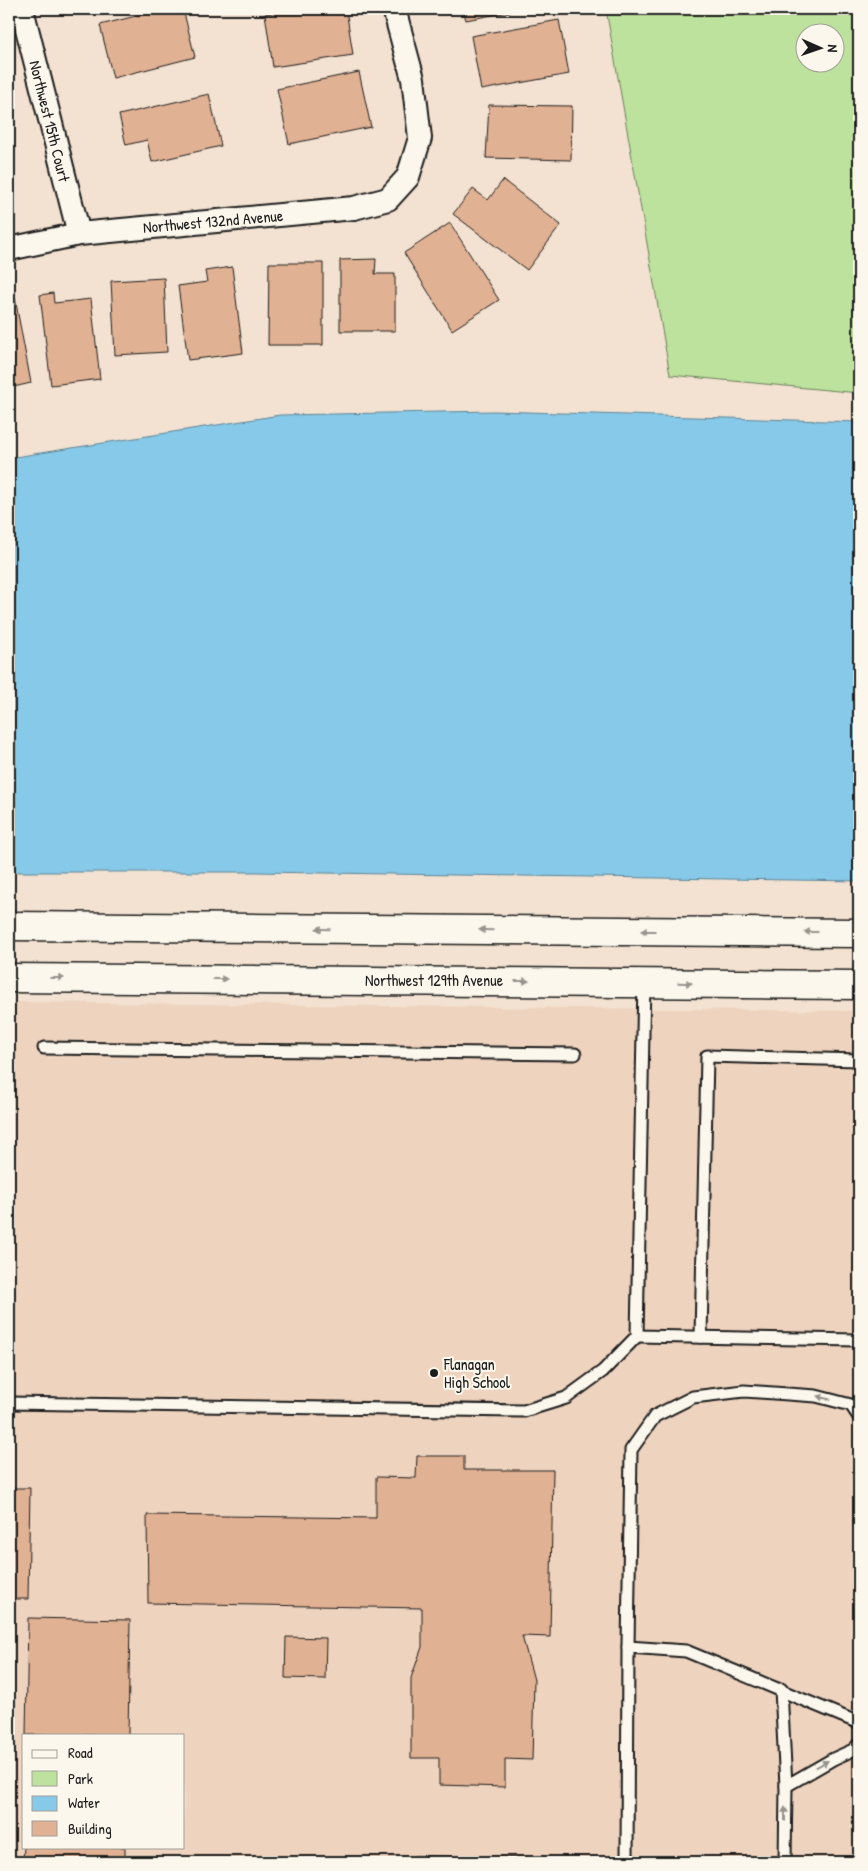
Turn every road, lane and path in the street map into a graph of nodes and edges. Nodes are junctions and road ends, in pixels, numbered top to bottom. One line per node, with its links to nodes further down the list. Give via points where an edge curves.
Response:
1 (22, 9): 3 (street, Northwest 15th Court)
2 (394, 9): 3 (street, Northwest 132nd Avenue, via 413,79 420,138 408,177 388,199 354,208)
3 (79, 234): 4 (street, Northwest 132nd Avenue)
4 (9, 249)
5 (9, 926): 6 (street, one-way to 5)
6 (859, 932)
7 (9, 978): 8 (street, Northwest 129th Avenue, one-way to 8)
8 (644, 982): 9 (street, Northwest 129th Avenue, one-way to 9); 13 (lane)
9 (859, 985)
10 (44, 1048): 11 (lane)
11 (575, 1054)
12 (859, 1060): 14 (lane, via 707,1056)
13 (637, 1336): 14 (lane); 16 (lane, via 603,1372 566,1398 524,1411)
14 (701, 1337): 15 (lane)
15 (859, 1340)
16 (9, 1403)
17 (859, 1418): 18 (lane, one-way to 18, via 851,1405 816,1396 744,1391 693,1397 655,1416 631,1450)
18 (628, 1647): 19 (lane, via 686,1651); 23 (lane)
19 (780, 1689): 20 (lane); 22 (lane)
20 (859, 1723)
21 (859, 1744): 22 (lane, one-way to 21)
22 (786, 1786): 24 (lane, one-way to 22)
23 (627, 1862)
24 (785, 1862)

